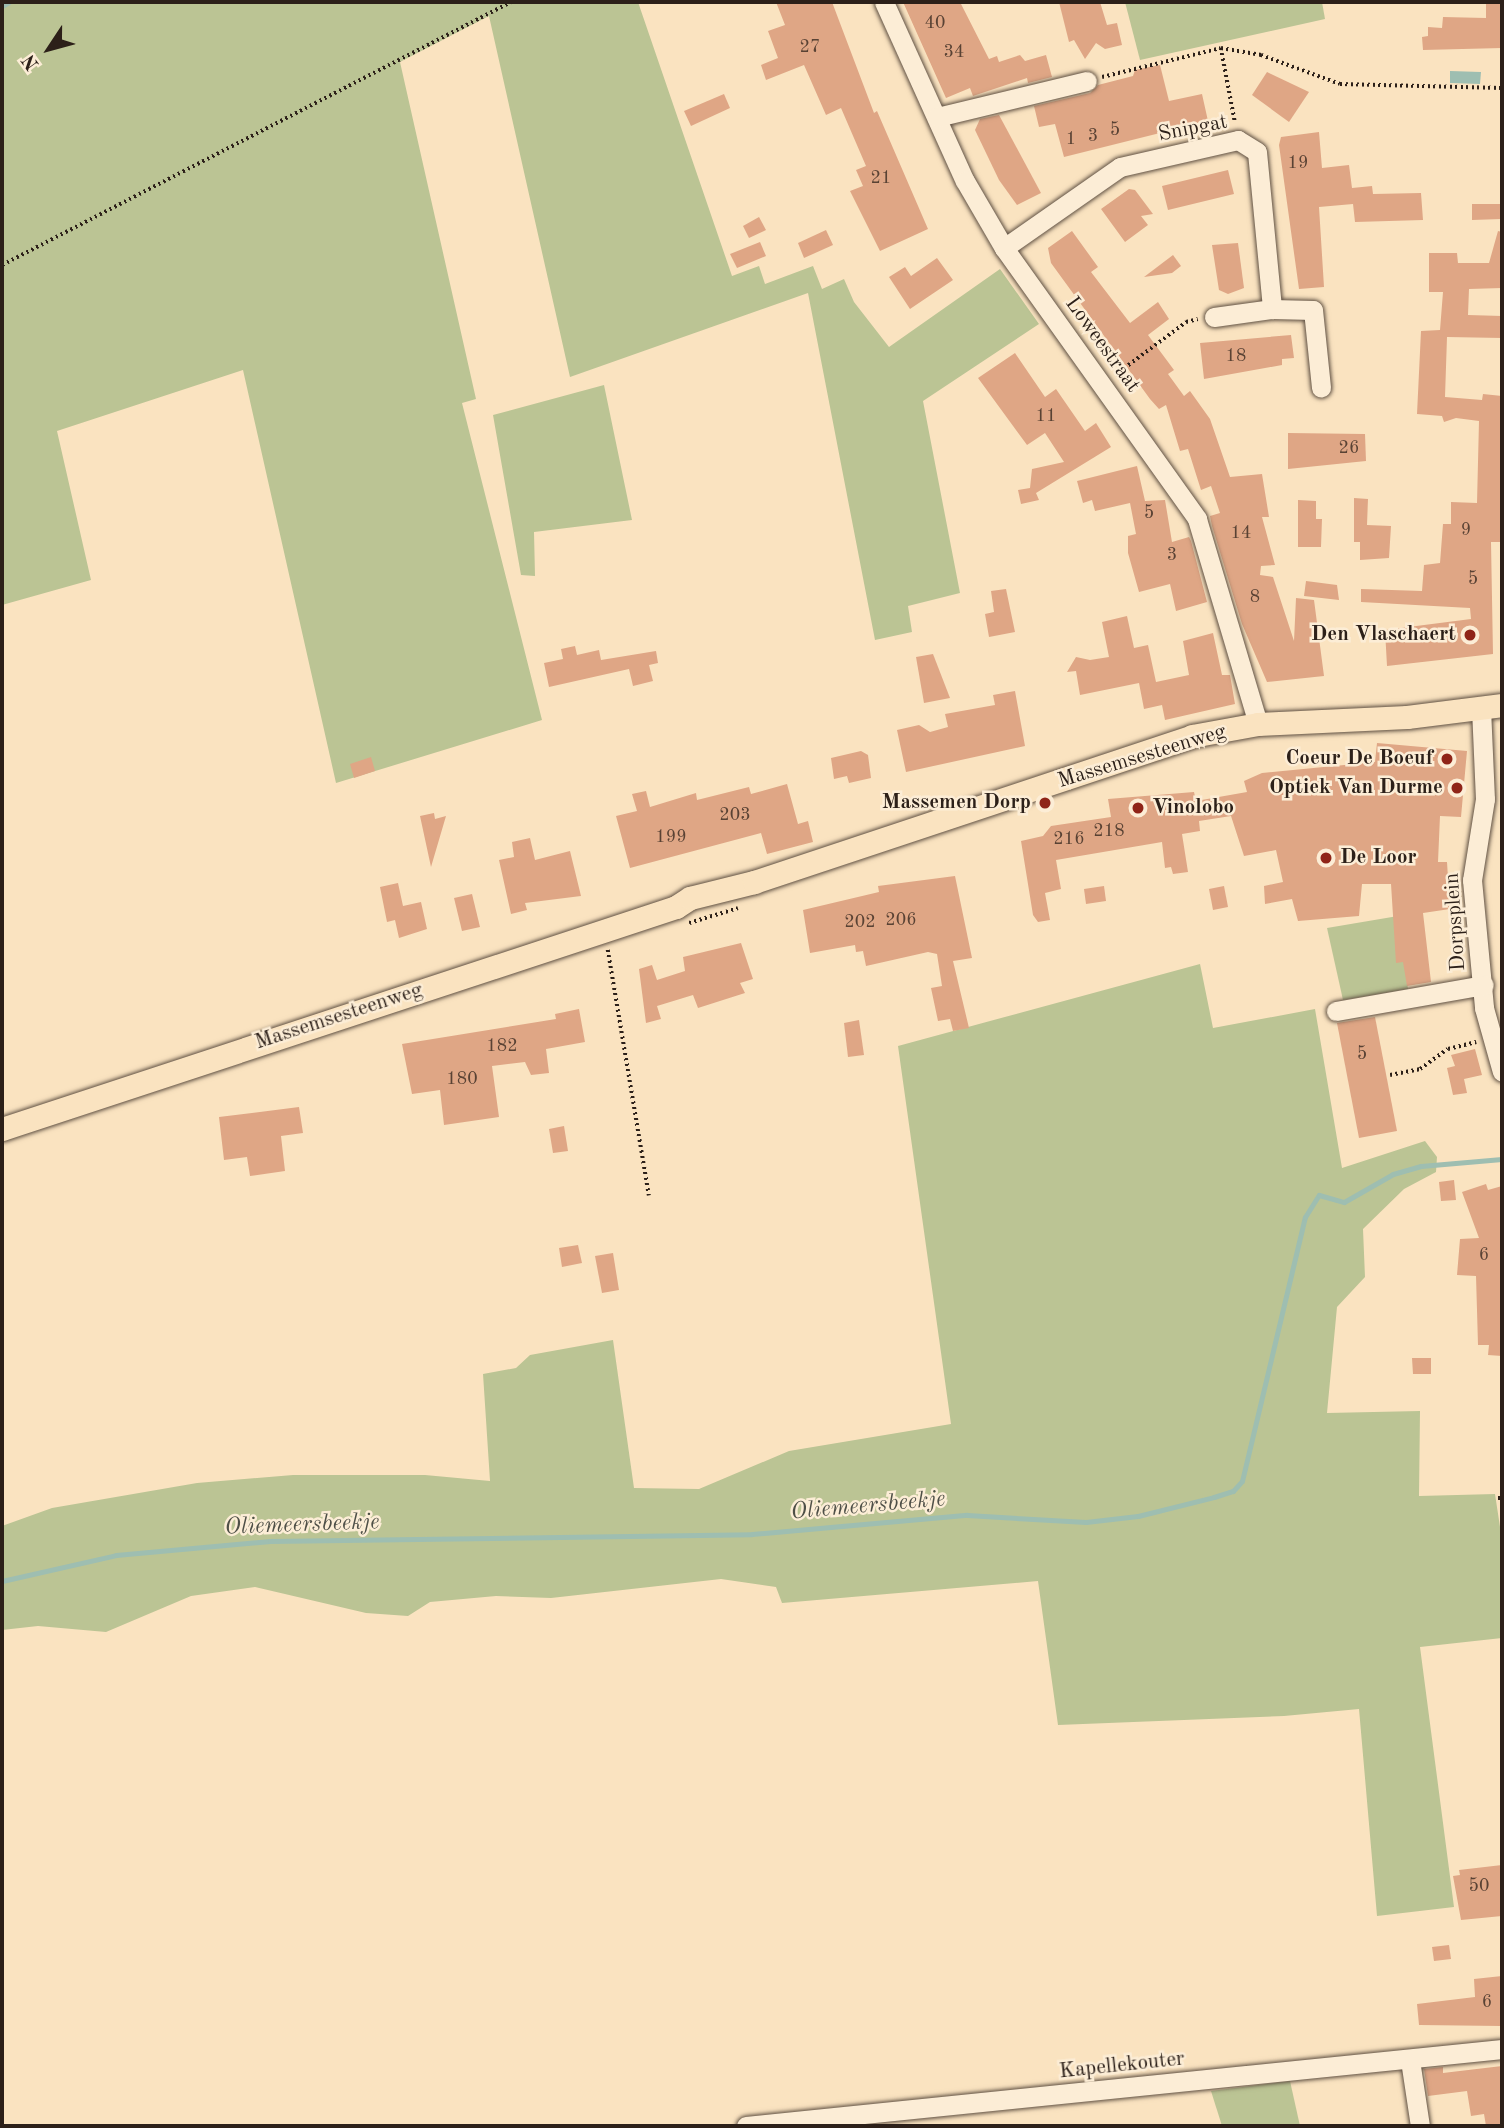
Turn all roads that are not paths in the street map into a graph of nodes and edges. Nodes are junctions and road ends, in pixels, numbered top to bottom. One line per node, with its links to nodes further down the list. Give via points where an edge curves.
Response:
1 (884, 2): 3 (street, Loweestraat)
2 (1087, 81): 3 (street)
3 (937, 117): 4 (street, Loweestraat, via 965,181)
4 (1004, 247): 5 (street, Snipgat, via 1120,167 1238,141 1257,152); 9 (street, Loweestraat, via 1197,519)
5 (1272, 309): 6 (street); 7 (street, via 1313,310)
6 (1213, 317)
7 (1321, 388)
8 (1492, 706): 9 (main road, Massemsesteenweg); 10 (street, Dorpsplein, via 1485,799 1472,880)
9 (1258, 724): 14 (main road, Massemsesteenweg, via 1192,736 754,882 690,898 676,907)
10 (1484, 985): 11 (street, Dorpsplein); 12 (street)
11 (1493, 1004): 13 (street, Dorpsplein, via 1492,1039)
12 (1336, 1011)
13 (1502, 1072)
14 (2, 1129)
15 (1502, 2049): 16 (street, Kapellekouter)
16 (1410, 2060): 17 (street, Kapellekouter); 19 (street)
17 (890, 2119): 18 (street, Kapellekouter)
18 (746, 2126)
19 (1420, 2126)

